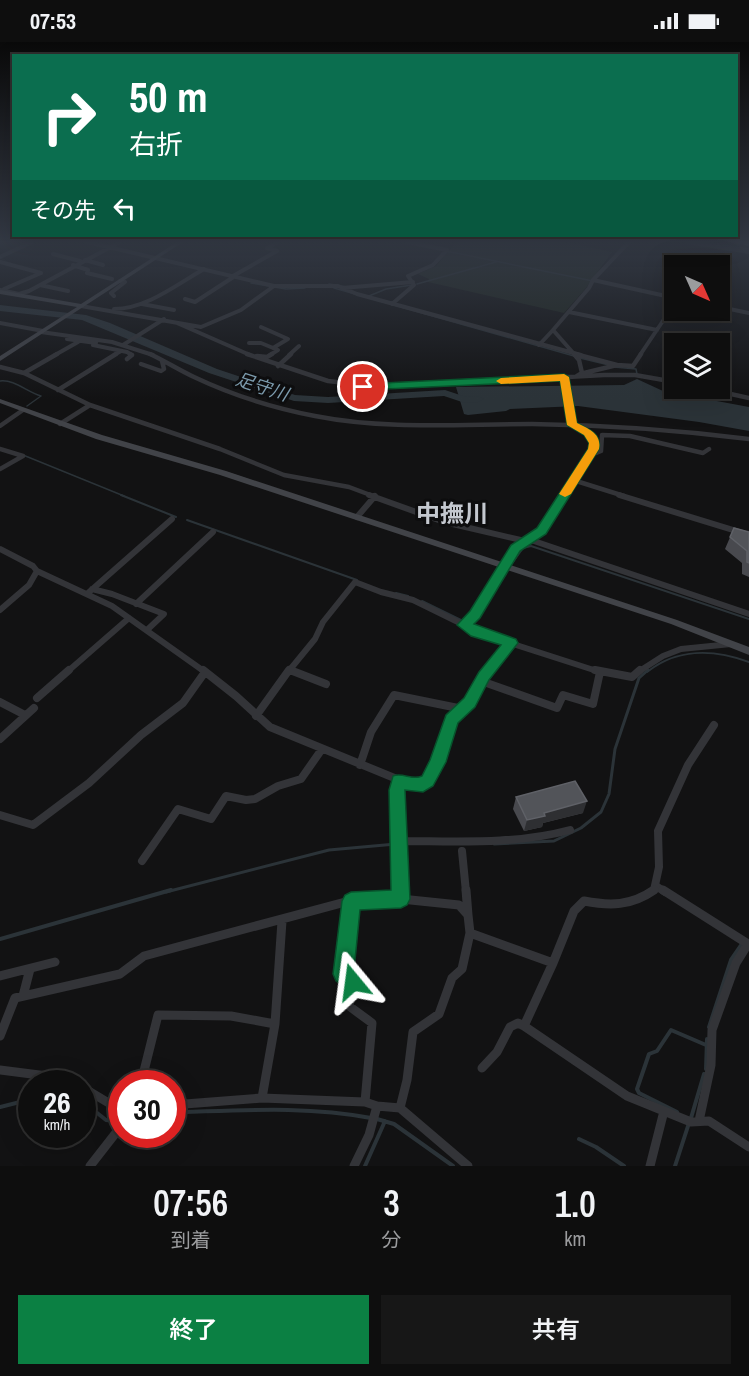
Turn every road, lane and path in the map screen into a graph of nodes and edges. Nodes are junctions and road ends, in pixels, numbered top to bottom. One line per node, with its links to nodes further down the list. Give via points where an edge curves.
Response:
1 (17, 294): 12 (street)
2 (99, 294): 12 (street)
3 (159, 294): 10 (street)
4 (206, 294): 9 (street, via 195,302)
5 (263, 294): 20 (street, via 206,326)
6 (364, 294): 11 (street)
7 (403, 294): 11 (street)
8 (584, 294): 16 (street)
9 (185, 299)
10 (142, 304): 14 (street); 15 (street)
11 (392, 304): 30 (street)
12 (79, 307): 14 (street); 25 (street)
13 (730, 309): 17 (street)
14 (101, 310): 18 (street)
15 (174, 310)
16 (569, 312): 23 (street); 24 (street)
17 (749, 313)
18 (164, 320): 20 (street); 29 (street)
19 (664, 320): 24 (street)
20 (177, 322): 34 (street)
21 (0, 325): 25 (street)
22 (261, 327): 32 (street, via 288,339)
23 (553, 330): 30 (street); 35 (street)
24 (657, 330): 41 (street, via 633,366)
25 (44, 331): 26 (street); 29 (street); 36 (street)
26 (79, 342): 27 (street); 43 (street)
27 (86, 343): 29 (street); 33 (street)
28 (249, 343): 32 (street)
29 (123, 344): 38 (street)
30 (539, 345): 35 (street)
31 (299, 346): 40 (street)
32 (273, 348): 34 (street, via 278,351 267,357)
33 (121, 351): 37 (street, via 132,355); 48 (street)
34 (238, 352): 40 (street)
35 (572, 353): 41 (street); 44 (street)
36 (0, 359)
37 (127, 359)
38 (162, 361): 39 (street, via 161,371); 55 (street, via 236,393 328,419 409,426)
39 (141, 364)
40 (278, 366): 46 (street, via 363,387)
41 (613, 366): 44 (street)
42 (0, 367): 43 (street)
43 (24, 373): 48 (street)
44 (582, 373): 45 (street)
45 (576, 376): 46 (street); 47 (street, via 635,375)
46 (565, 378): 55 (street)
47 (664, 380)
48 (58, 390): 52 (street)
49 (730, 394): 50 (street)
50 (749, 398)
51 (0, 401): 53 (street)
52 (90, 405): 54 (street); 63 (street, via 285,475)
53 (23, 410): 54 (street); 56 (street)
54 (60, 424): 64 (street)
55 (572, 424): 57 (street); 60 (street, via 594,438)
56 (0, 426)
57 (749, 439)
58 (0, 449): 61 (street, via 23,456)
59 (709, 449): 60 (street, via 703,453 630,436 602,435 601,451)
60 (589, 456): 62 (street)
61 (0, 469)
62 (573, 480): 67 (street); 68 (street, via 541,531)
63 (375, 496): 64 (street); 68 (street, via 444,522)
64 (357, 517): 70 (street)
65 (171, 519): 72 (street)
66 (213, 532): 73 (street)
67 (749, 535)
68 (526, 540): 70 (street, via 516,548); 75 (street)
69 (0, 549): 71 (street)
70 (506, 567): 77 (street); 80 (street)
71 (37, 571): 72 (street); 74 (street, via 29,585)
72 (90, 591): 73 (street); 76 (street)
73 (136, 604): 78 (street, via 164,614)
74 (0, 610)
75 (749, 614)
76 (129, 618): 78 (street); 87 (street)
77 (466, 624): 79 (street, via 476,632); 82 (street, via 413,600 355,582)
78 (147, 630): 83 (street)
79 (511, 643): 84 (street); 85 (street)
80 (732, 643): 81 (street); 84 (street, via 678,650 655,660 632,677)
81 (749, 651)
82 (289, 670): 86 (street); 92 (street)
83 (205, 672): 92 (street); 98 (street, via 183,703 33,825)
84 (600, 672): 85 (street, via 593,704 563,695 557,708)
85 (482, 681): 90 (street)
86 (326, 684)
87 (37, 698)
88 (0, 702): 91 (street)
89 (34, 708): 91 (street)
90 (463, 709): 96 (street, via 394,695 371,732); 97 (street, via 449,726 428,781 414,786)
91 (25, 715): 94 (street)
92 (256, 716): 95 (street, via 270,727)
93 (714, 725): 103 (street, via 688,765 658,831)
94 (0, 739)
95 (322, 749): 96 (street); 102 (street, via 301,779 255,799 226,796 211,819 178,810)
96 (360, 765): 97 (street)
97 (399, 781): 100 (street)
98 (0, 815)
99 (570, 830): 100 (street, via 519,839)
100 (399, 843): 104 (street)
101 (462, 851): 106 (street)
102 (142, 861)
103 (656, 886): 110 (street, via 648,895 629,904 584,902 574,911); 127 (street, via 748,944 736,963 712,1030 711,1065 700,1110)
104 (401, 899): 105 (street); 106 (street, via 459,905)
105 (351, 901): 107 (street); 122 (street, via 343,974 353,982 350,1006 372,1023)
106 (468, 915): 108 (street)
107 (282, 921): 113 (street, via 144,956 120,974); 114 (street)
108 (470, 933): 110 (street); 125 (street, via 462,969 452,978 439,1014 413,1032)
109 (55, 962): 111 (street)
110 (554, 963): 115 (street)
111 (30, 969): 112 (street); 113 (street)
112 (0, 976)
113 (22, 996): 116 (street, via 15,998)
114 (275, 1024): 119 (street, via 231,1016 158,1015); 121 (street)
115 (524, 1026): 117 (street, via 518,1023 510,1027 497,1052); 126 (street, via 627,1096)
116 (0, 1036)
117 (482, 1068)
118 (0, 1070): 120 (street)
119 (144, 1070)
120 (18, 1072)
121 (262, 1098): 122 (street); 123 (street)
122 (365, 1102): 124 (street)
123 (186, 1104)
124 (376, 1106): 125 (street); 131 (street, via 369,1135)
125 (400, 1108): 132 (street)
126 (664, 1111): 127 (street); 133 (street)
127 (692, 1121): 129 (street, via 709,1121)
128 (108, 1144): 130 (street)
129 (749, 1147)
130 (90, 1166)
131 (354, 1166)
132 (468, 1166)
133 (650, 1166)

